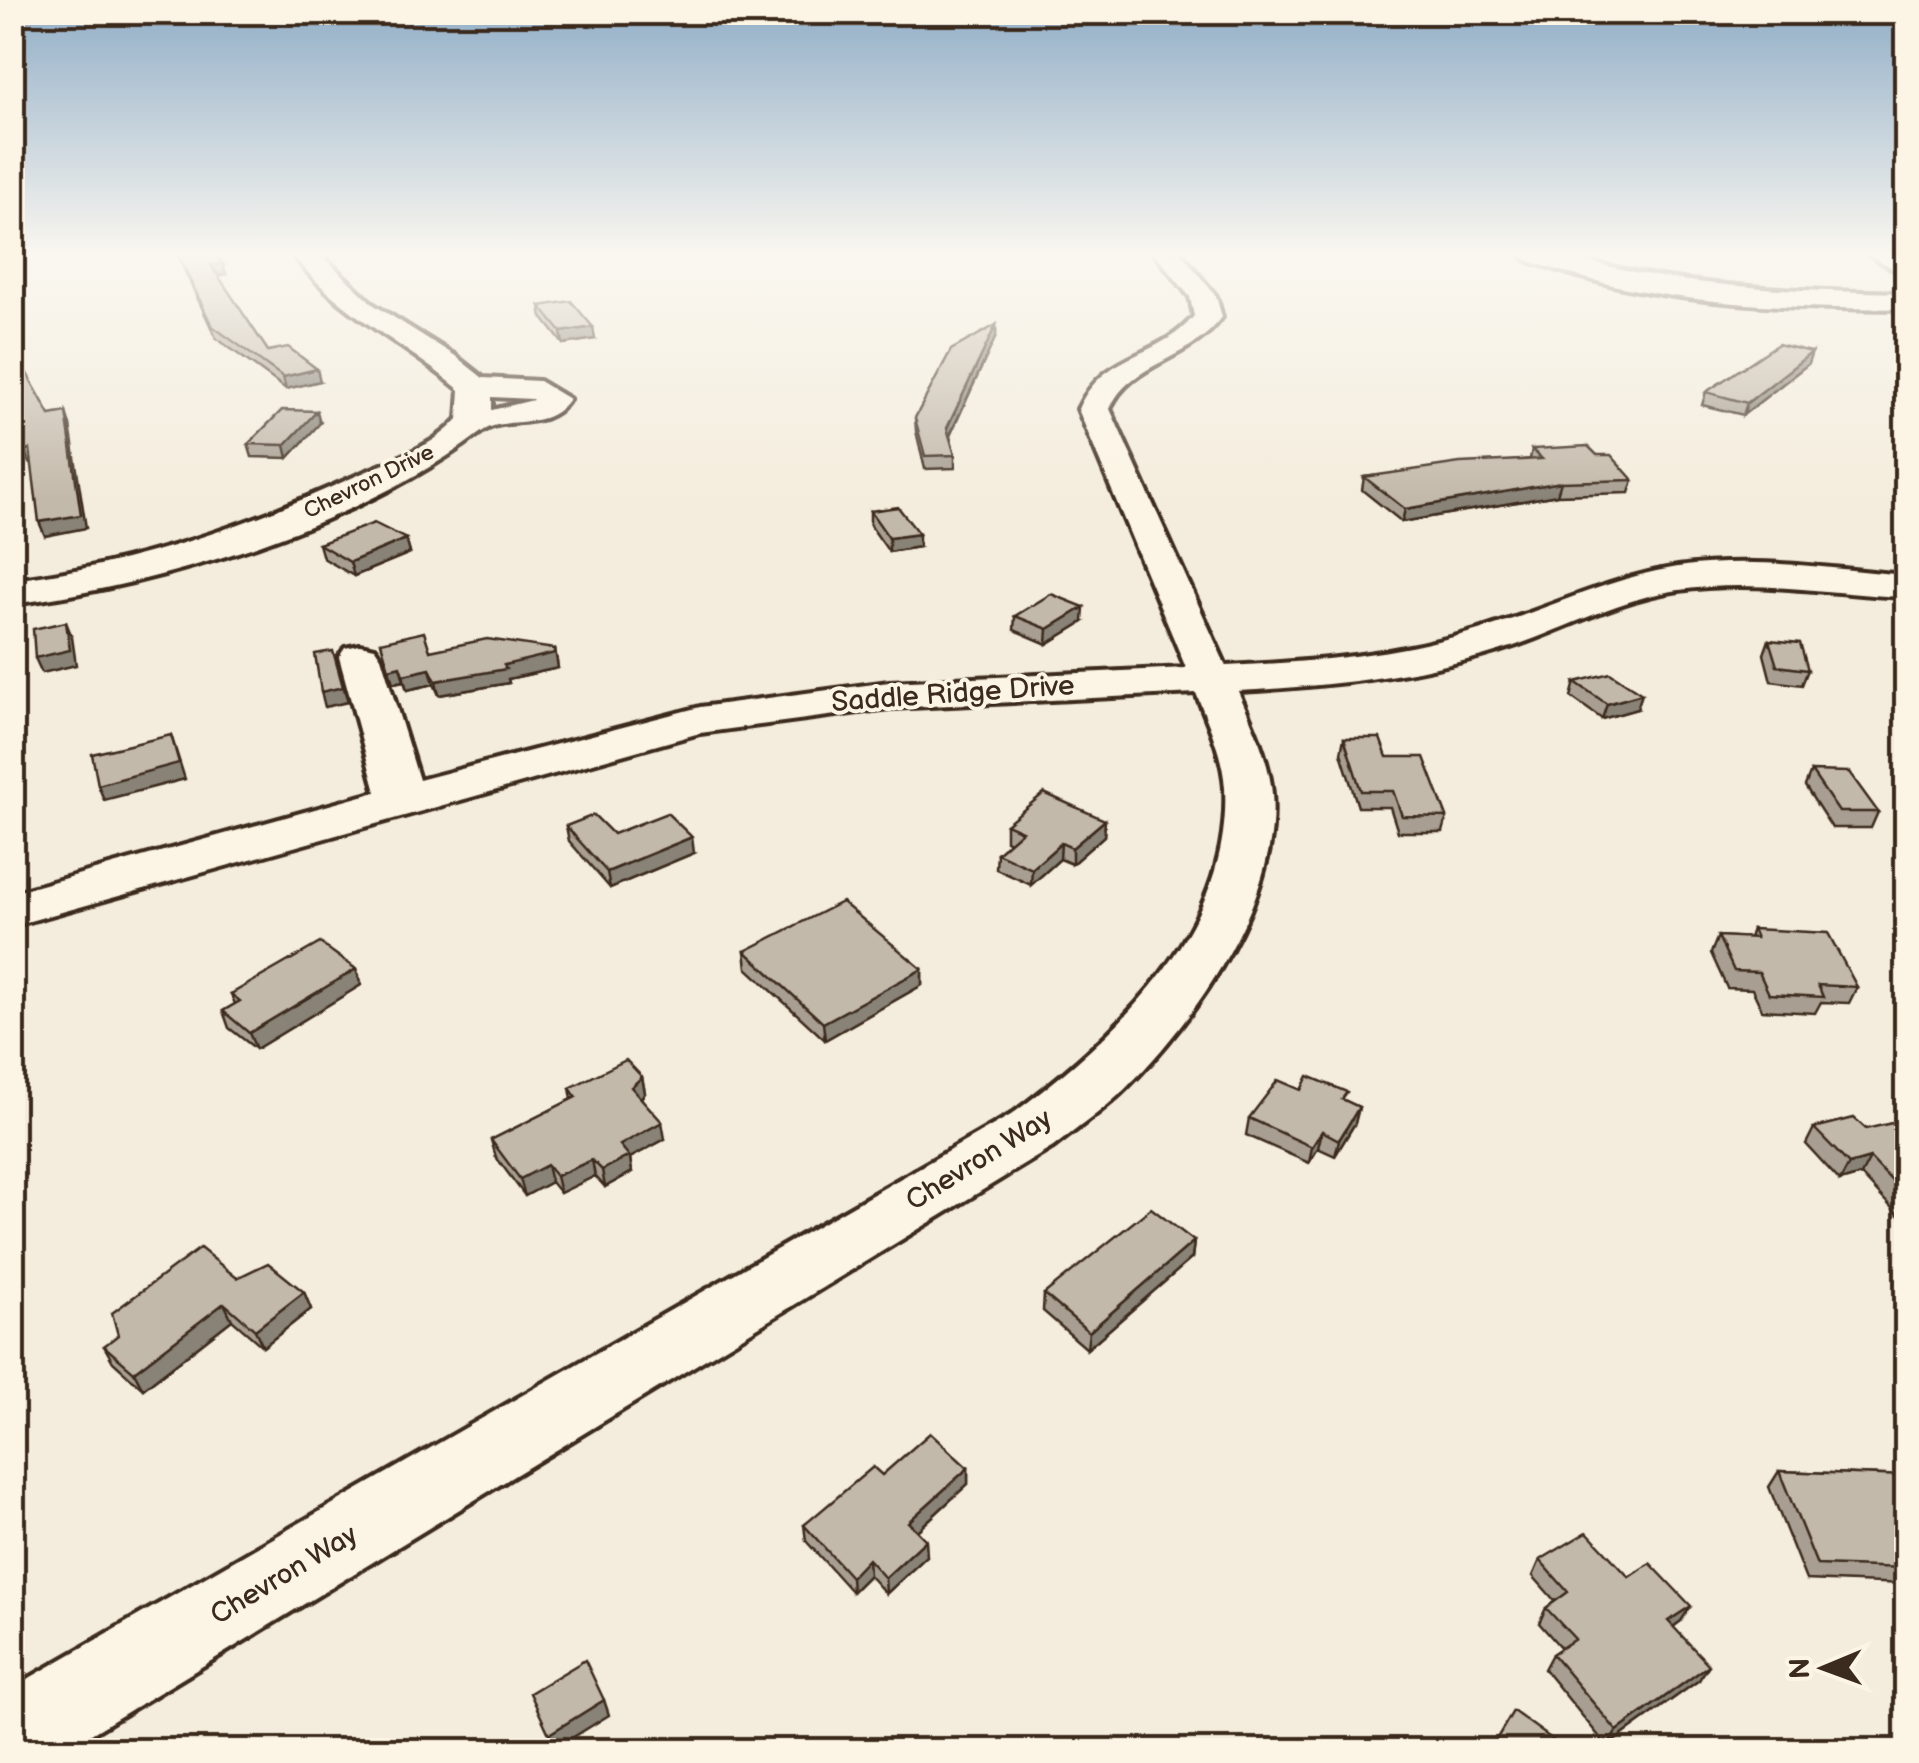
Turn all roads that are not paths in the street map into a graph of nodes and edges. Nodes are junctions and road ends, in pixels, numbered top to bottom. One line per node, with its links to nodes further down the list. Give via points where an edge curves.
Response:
1 (400, 334): 3 (street)
2 (1193, 334): 8 (street, Chevron Way, via 1112,378 1094,409)
3 (475, 387): 4 (street); 4 (street, via 540,390 554,399 538,411)
4 (471, 423): 6 (street, Chevron Drive, via 422,458 216,551 95,582)
5 (1906, 586): 8 (street, Saddle Ridge Drive, via 1753,575 1681,578 1426,658 1327,674)
6 (12, 592)
7 (360, 656): 9 (street)
8 (1214, 679): 9 (street, Saddle Ridge Drive, via 784,706 630,737); 11 (street, Chevron Way, via 1248,787 1245,846 1196,965 1158,1019 1103,1076 1032,1131)
9 (402, 800): 10 (street, Saddle Ridge Drive)
10 (12, 910)
11 (12, 1735)

